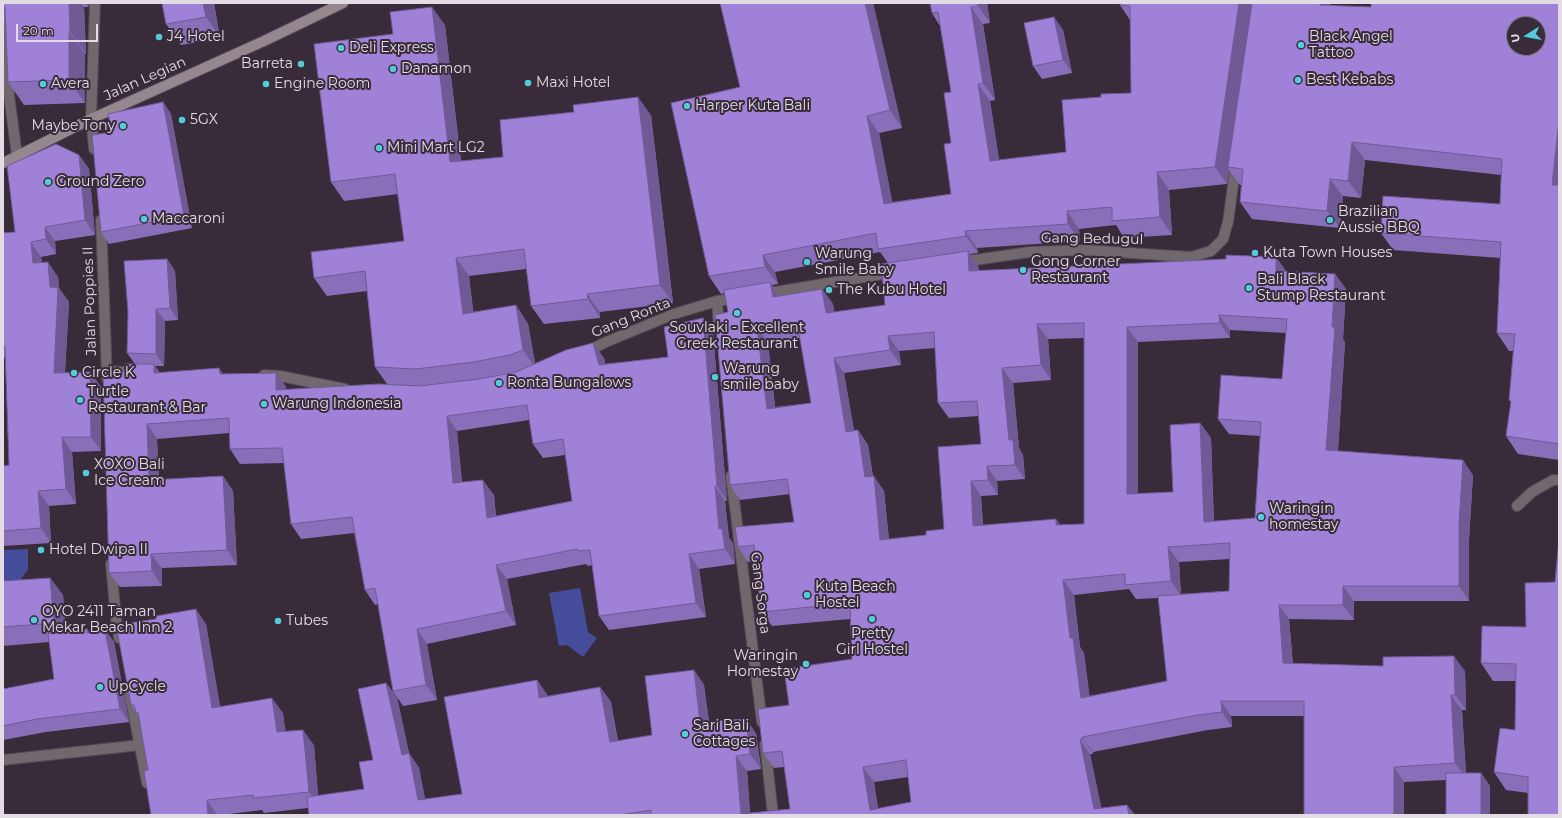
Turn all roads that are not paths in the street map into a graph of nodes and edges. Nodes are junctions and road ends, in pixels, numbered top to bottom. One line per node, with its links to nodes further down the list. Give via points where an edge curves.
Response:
1 (95, 3): 5 (street)
2 (343, 3): 5 (main road, Jalan Legian)
3 (3, 8): 4 (street)
4 (6, 95): 7 (street)
5 (91, 119): 7 (main road, Jalan Legian); 8 (street)
6 (1238, 152): 11 (street, Gang Bedugul, via 1228,222 1223,240 1211,251 1191,257 1085,250 1030,252)
7 (17, 156): 9 (main road, Jalan Legian)
8 (95, 158)
9 (3, 163)
10 (100, 206): 16 (street, Jalan Poppies II)
11 (952, 263)
12 (907, 270): 13 (street)
13 (717, 301): 14 (street); 15 (street, Gang Ronta, via 674,314)
14 (720, 341)
15 (574, 358)
16 (107, 372): 17 (street); 19 (street, Jalan Poppies II)
17 (137, 372)
18 (257, 375): 20 (street, via 280,376)
19 (107, 387)
20 (358, 390)
21 (730, 469): 30 (street, Gang Sorga)
22 (1559, 480): 23 (street, via 1553,480 1532,492)
23 (1517, 506)
24 (110, 556): 25 (street, via 116,619)
25 (122, 648)
26 (128, 685): 27 (street)
27 (140, 745): 28 (street); 29 (street)
28 (3, 760)
29 (149, 792)
30 (773, 815)

